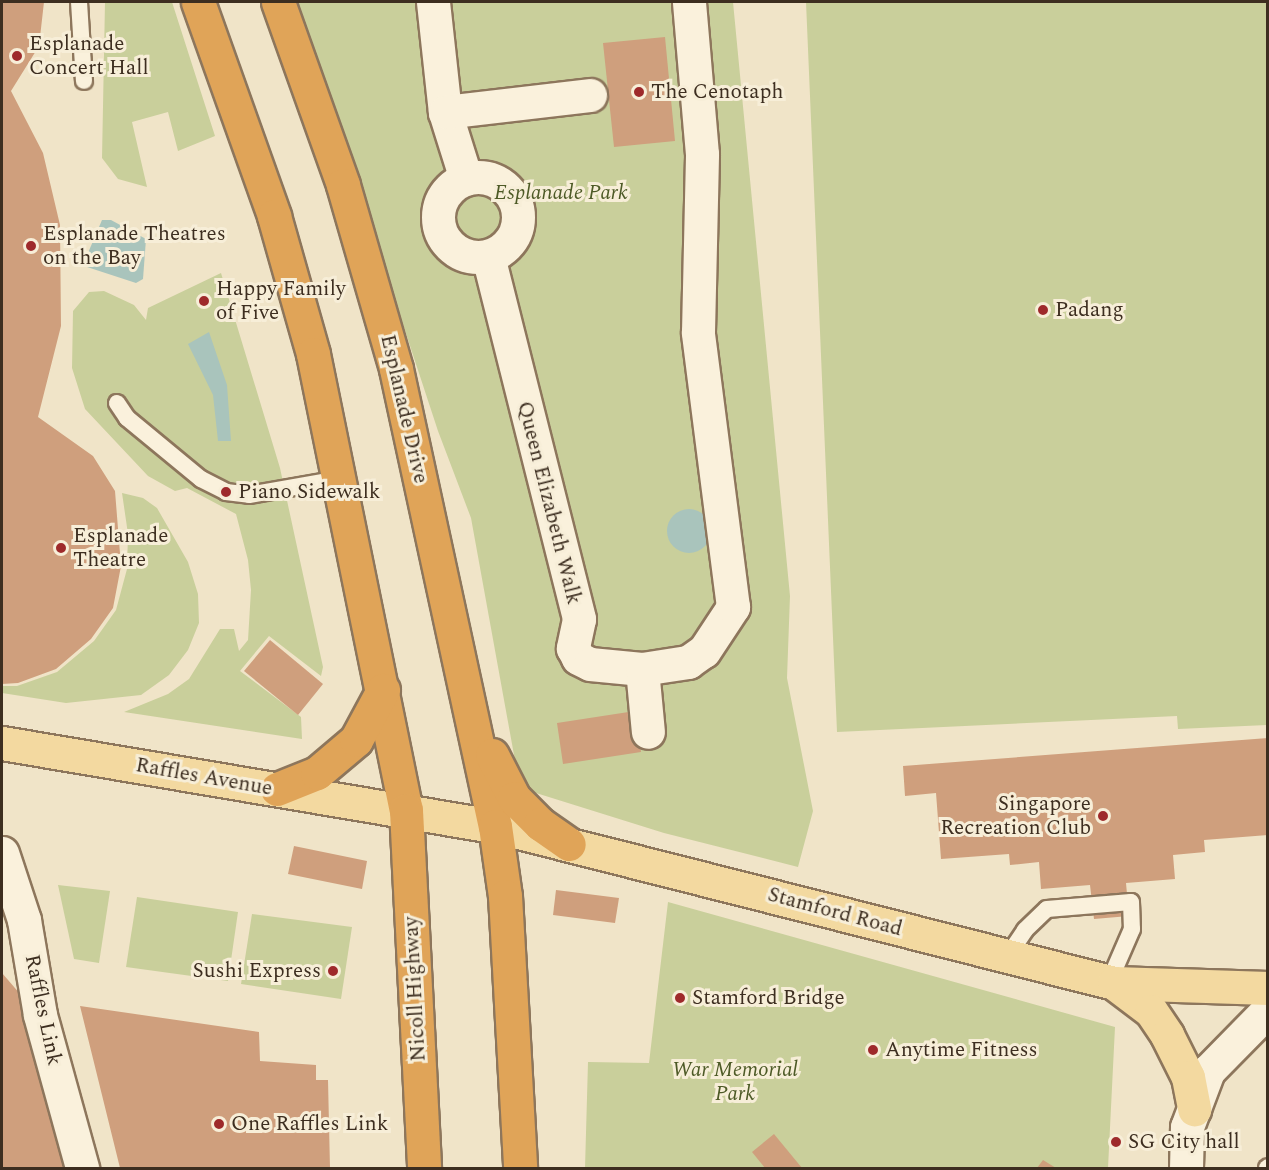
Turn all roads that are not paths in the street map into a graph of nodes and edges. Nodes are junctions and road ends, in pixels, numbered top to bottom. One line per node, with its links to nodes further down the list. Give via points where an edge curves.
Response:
1 (79, 2): 6 (lane)
2 (198, 2): 12 (highway, via 280,237 313,354)
3 (278, 2): 14 (highway, Esplanade Drive, via 343,185 394,360)
4 (433, 2): 8 (street)
5 (689, 2): 13 (street, via 702,154 698,332 733,607 704,651 688,662)
6 (84, 81)
7 (590, 95): 8 (street)
8 (445, 112): 9 (street)
9 (466, 179): 10 (street, via 455,184 442,199 440,230 455,250 471,257); 10 (street, via 493,180 507,189 516,203 514,234 501,250)
10 (488, 256): 13 (street, Queen Elizabeth Walk, via 579,619 573,648 578,658 590,664)
11 (117, 404): 12 (lane, via 127,418 201,479 226,492 249,495)
12 (339, 479): 15 (highway)
13 (642, 669): 16 (street)
14 (464, 677): 20 (highway, Esplanade Drive); 21 (highway, via 497,767 514,798 540,824)
15 (383, 690): 18 (highway, via 348,747 317,773); 19 (highway)
16 (648, 732)
17 (2, 742): 18 (main road, Raffles Avenue)
18 (278, 789): 19 (main road, Raffles Avenue)
19 (406, 810): 20 (main road, Stamford Road); 29 (highway, Nicoll Highway)
20 (495, 826): 21 (main road, Stamford Road); 30 (highway, via 505,896)
21 (569, 844): 23 (main road, Stamford Road)
22 (2, 854): 28 (street, Raffles Link, via 17,893 40,1015)
23 (1007, 957): 24 (main road, Stamford Road); 24 (lane, via 1025,930 1047,909 1131,902 1132,928)
24 (1112, 982): 25 (main road, Stamford Road); 27 (main road, via 1151,1011 1167,1035 1188,1077)
25 (1268, 988)
26 (1268, 1010): 27 (street, via 1208,1071)
27 (1194, 1109): 31 (street, via 1187,1127)
28 (82, 1168)
29 (424, 1168)
30 (520, 1168)
31 (1186, 1168)

